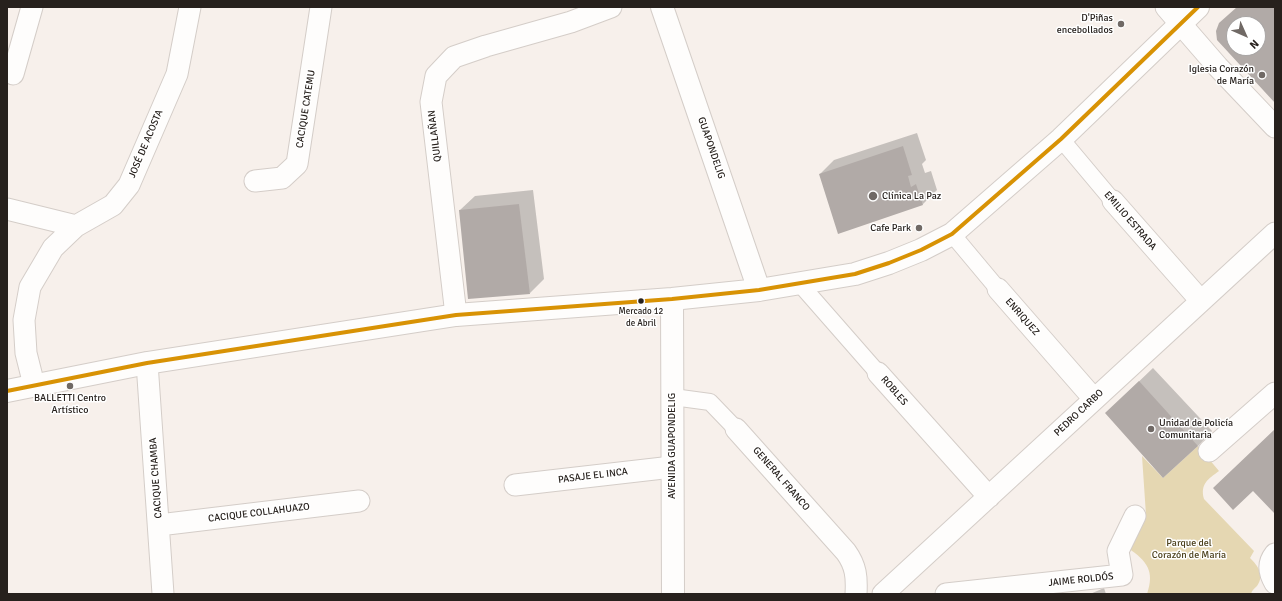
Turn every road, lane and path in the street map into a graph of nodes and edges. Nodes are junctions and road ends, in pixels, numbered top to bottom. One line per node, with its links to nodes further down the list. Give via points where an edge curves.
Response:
1 (32, 7): 8 (street)
2 (190, 7): 14 (street, JOSÉ DE ACOSTA, via 177,74 129,185 113,205)
3 (322, 7): 11 (street, CACIQUE CATEMU, via 298,164 282,178)
4 (611, 7): 22 (street, QUILLAÑAN, via 571,22 454,57 436,76 430,102)
5 (662, 7): 19 (street, GUAPONDELIG)
6 (1198, 7): 7 (street)
7 (1173, 15): 9 (street); 10 (street)
8 (13, 74)
9 (1275, 127)
10 (1062, 139): 12 (street, EMILIO ESTRADA); 16 (street)
11 (255, 181)
12 (1113, 201): 21 (street, EMILIO ESTRADA)
13 (7, 209): 14 (street)
14 (76, 226): 25 (street, JOSÉ DE ACOSTA, via 53,248 30,287 24,327 26,353)
15 (1275, 233): 21 (street, PEDRO CARBO)
16 (952, 234): 17 (street, via 889,263 855,274); 18 (street, ENRIQUEZ)
17 (800, 284): 19 (street); 24 (street, ROBLES)
18 (998, 289): 29 (street, ENRIQUEZ)
19 (759, 290): 20 (street)
20 (672, 299): 22 (street); 28 (street, AVENIDA GUAPONDELIG)
21 (1201, 301): 29 (street, PEDRO CARBO)
22 (456, 315): 23 (street)
23 (147, 363): 25 (street); 37 (street, CACIQUE CHAMBA)
24 (878, 373): 34 (street, ROBLES)
25 (34, 385): 26 (street)
26 (7, 391)
27 (1275, 393): 31 (street)
28 (673, 397): 30 (street, GENERAL FRANCO, via 710,402); 32 (street, AVENIDA GUAPONDELIG)
29 (1094, 399): 34 (street, PEDRO CARBO)
30 (736, 428): 41 (street, GENERAL FRANCO, via 846,552 857,574)
31 (1209, 452)
32 (672, 467): 33 (street, PASAJE EL INCA); 40 (street, AVENIDA GUAPONDELIG)
33 (515, 485)
34 (989, 497): 42 (street, PEDRO CARBO)
35 (359, 501): 37 (street, CACIQUE COLLAHUAZO)
36 (1135, 516): 38 (street, JAIME ROLDÓS, via 1118,551 1122,575)
37 (159, 524): 39 (street, CACIQUE CHAMBA)
38 (974, 593): 43 (street, JAIME ROLDÓS)
39 (163, 594)
40 (673, 594)
41 (856, 594)
42 (883, 594)
43 (946, 594)

